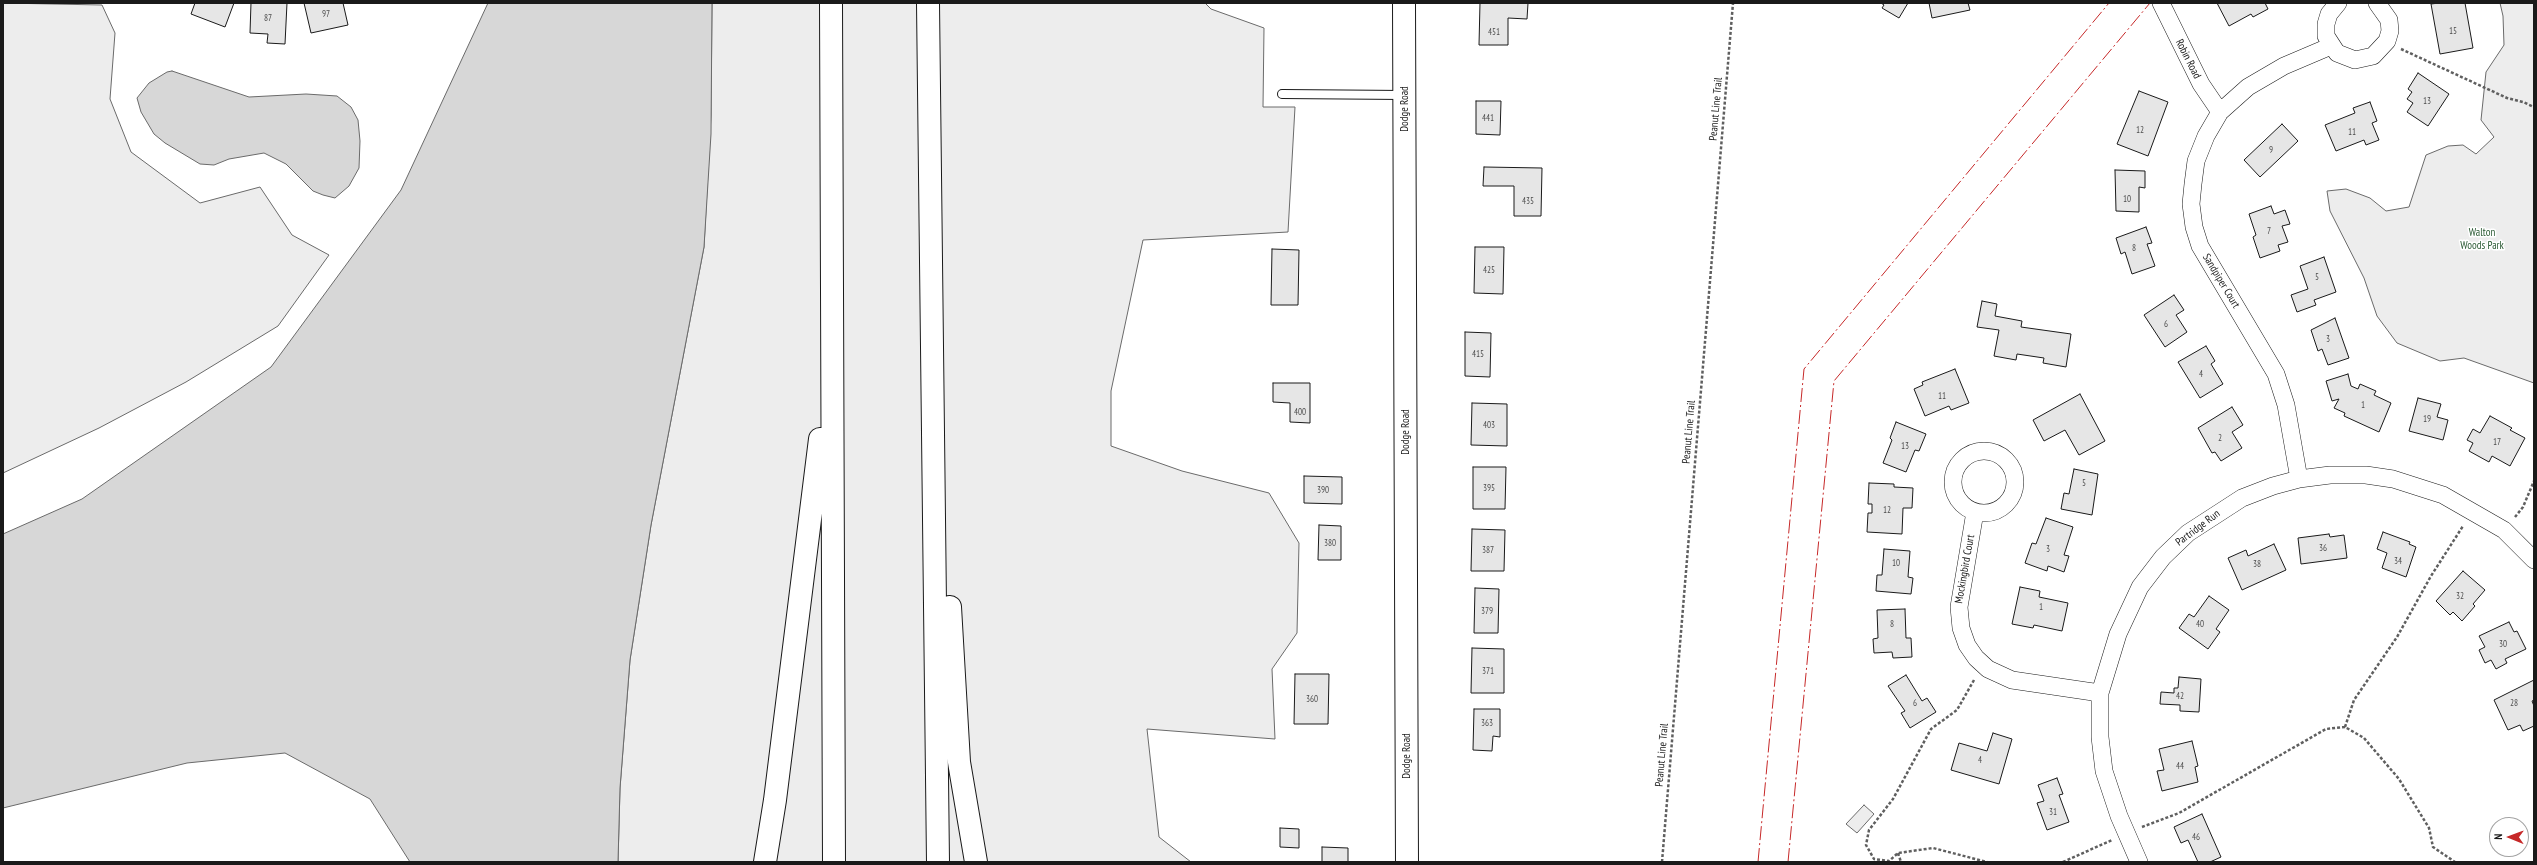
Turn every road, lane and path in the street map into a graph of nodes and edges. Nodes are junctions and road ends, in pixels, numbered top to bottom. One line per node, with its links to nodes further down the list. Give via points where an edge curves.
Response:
1 (831, 3): 14 (main road)
2 (928, 3): 15 (main road)
3 (1404, 3): 11 (main road, Dodge Road)
4 (1733, 3): 32 (path, Peanut Line Trail)
5 (2161, 3): 13 (street, Robin Road, via 2200,84)
6 (2338, 3): 9 (street, via 2329,14 2326,24)
7 (2377, 3): 8 (street, via 2389,20 2390,31)
8 (2387, 41): 9 (street, via 2381,51 2364,60 2345,58); 12 (path, via 2454,74)
9 (2330, 46): 13 (street, Sandpiper Court, via 2284,66 2248,87)
10 (1282, 94): 11 (lane)
11 (1405, 95): 31 (main road, Dodge Road)
12 (2534, 107)
13 (2220, 112): 16 (street, Sandpiper Court, via 2206,136 2196,162 2191,204 2194,227 2208,262 2276,374 2286,405)
14 (831, 352): 27 (main road); 28 (main road)
15 (934, 448): 29 (main road); 30 (main road, via 948,544 952,669 959,762)
16 (2299, 479): 18 (street, Partridge Run, via 2330,475 2366,475 2393,479 2443,494); 23 (street, Partridge Run, via 2242,498 2188,533 2163,556 2140,587 2128,610 2108,662)
17 (2534, 481): 20 (path, via 2523,507)
18 (2474, 510): 20 (street, Partridge Run); 24 (path, via 2431,576 2397,637 2354,700)
19 (1975, 512): 22 (street, Mockingbird Court, via 1958,607 1967,645)
20 (2504, 530): 21 (street, Partridge Run)
21 (2534, 560)
22 (1988, 669): 23 (street, Mockingbird Court, via 2004,678 2019,682); 26 (path, via 1975,678 1957,710 1931,729 1893,799 1869,830 1866,845 1874,859 1889,861)
23 (2100, 693): 25 (street, Partridge Run, via 2100,737 2104,771)
24 (2345, 727): 25 (path, via 2326,729 2179,812); 37 (path, via 2364,738 2399,779 2429,828 2434,847)
25 (2126, 833): 35 (path); 36 (street, Partridge Run)
26 (1898, 853): 33 (path); 34 (path, via 1932,848)
27 (765, 862)
28 (834, 862)
29 (938, 862)
30 (976, 862)
31 (1407, 862)
32 (1662, 862)
33 (1901, 862)
34 (1987, 862)
35 (2063, 862)
36 (2139, 862)
37 (2455, 862)

